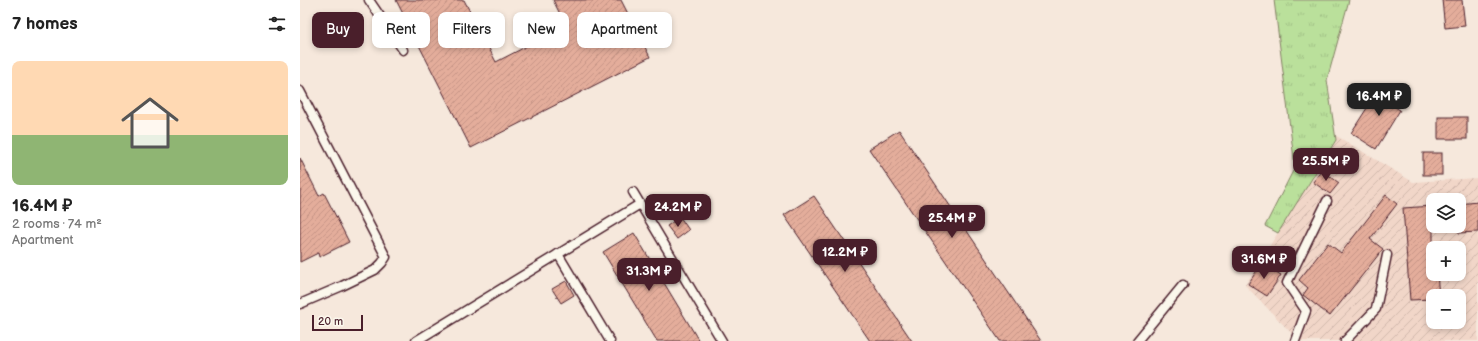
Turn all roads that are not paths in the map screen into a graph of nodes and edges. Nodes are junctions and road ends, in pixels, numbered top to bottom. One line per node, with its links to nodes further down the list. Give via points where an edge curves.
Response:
1 (369, 0): 2 (lane)
2 (403, 50)
3 (300, 91): 10 (lane, via 386,257 375,270)
4 (633, 192): 6 (lane)
5 (1327, 201): 15 (lane, via 1286,283 1306,311)
6 (640, 204): 7 (lane); 13 (lane)
7 (558, 254): 11 (lane); 12 (lane)
8 (1387, 255): 16 (lane, via 1376,309)
9 (1184, 285): 14 (lane)
10 (300, 304)
11 (416, 341)
12 (610, 341)
13 (722, 341)
14 (1136, 341)
15 (1296, 341)
16 (1345, 341)

